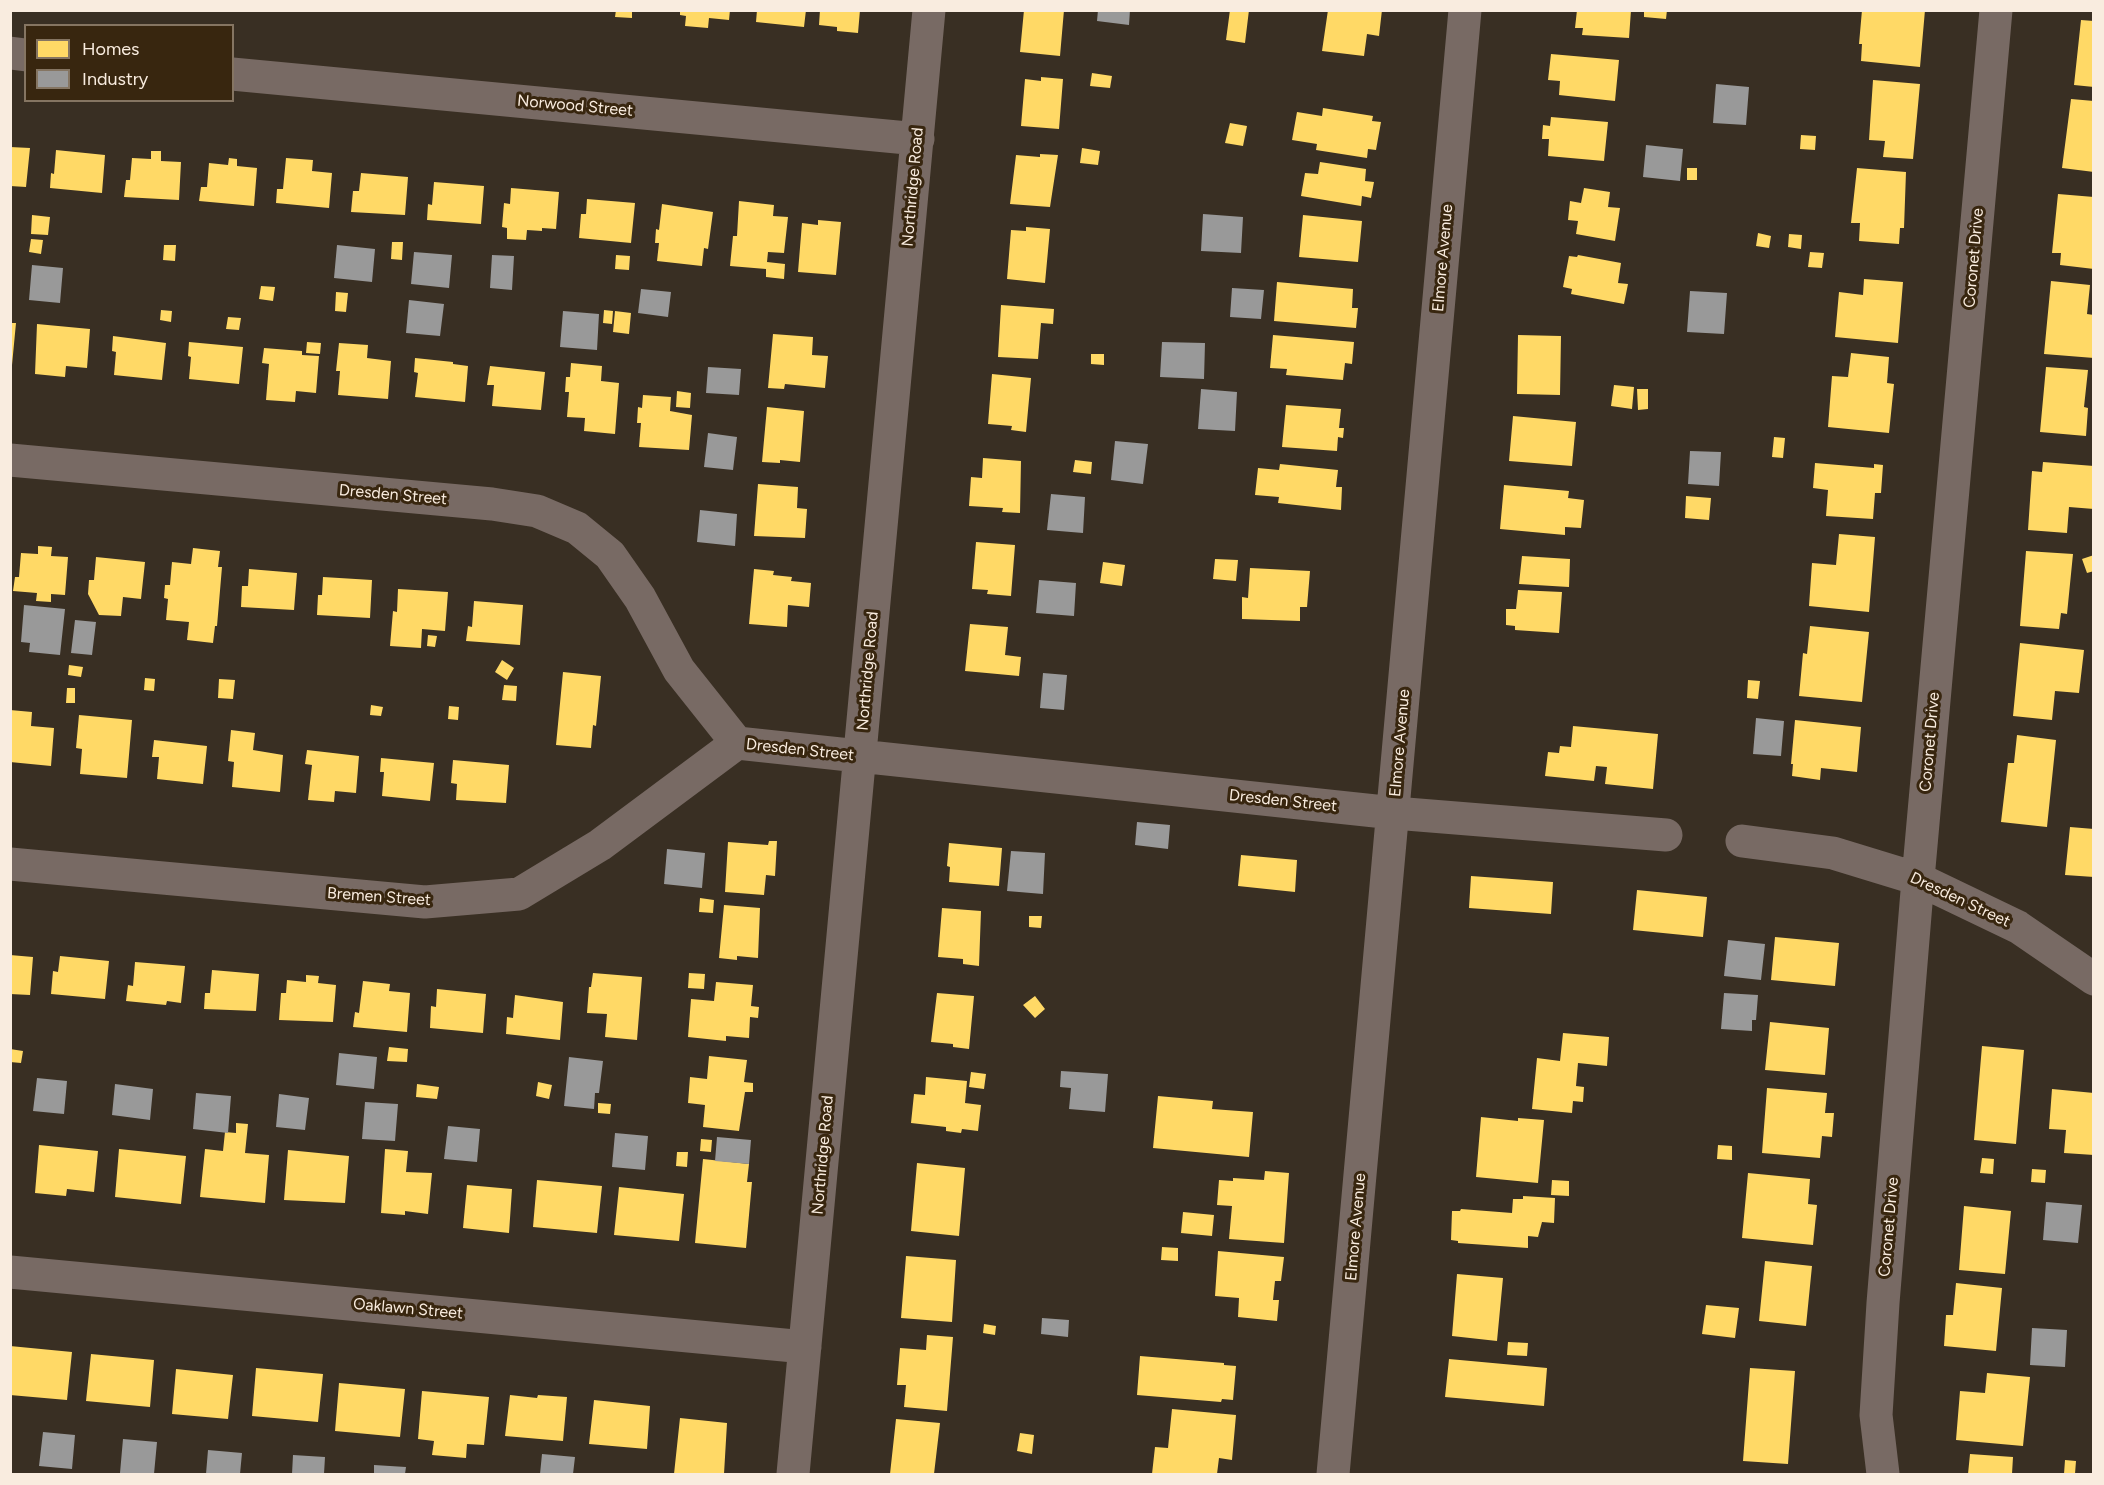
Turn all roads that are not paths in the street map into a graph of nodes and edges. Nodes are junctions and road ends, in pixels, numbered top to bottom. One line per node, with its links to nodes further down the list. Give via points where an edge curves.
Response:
1 (930, 10): 5 (street, Northridge Road)
2 (1465, 10): 9 (street, Elmore Avenue)
3 (1996, 10): 13 (street, Coronet Drive)
4 (234, 74): 5 (street, Norwood Street)
5 (918, 139): 8 (street, Northridge Road)
6 (10, 460): 7 (street, Dresden Street, via 492,504 537,512 577,528 610,555 640,598 679,670)
7 (737, 743): 8 (street, Dresden Street); 12 (street, Bremen Street, via 600,844 519,894 424,902)
8 (860, 757): 9 (street, Dresden Street); 16 (street, Northridge Road)
9 (1394, 813): 10 (street, Dresden Street); 18 (street, Elmore Avenue)
10 (1666, 835)
11 (1742, 842): 13 (street, Dresden Street, via 1833,853)
12 (10, 864)
13 (1918, 879): 14 (street, Dresden Street, via 2018,927); 19 (street, Coronet Drive, via 1876,1415)
14 (2094, 980)
15 (10, 1272): 16 (street, Oaklawn Street)
16 (805, 1347): 17 (street, Northridge Road)
17 (794, 1474)
18 (1333, 1474)
19 (1883, 1474)

